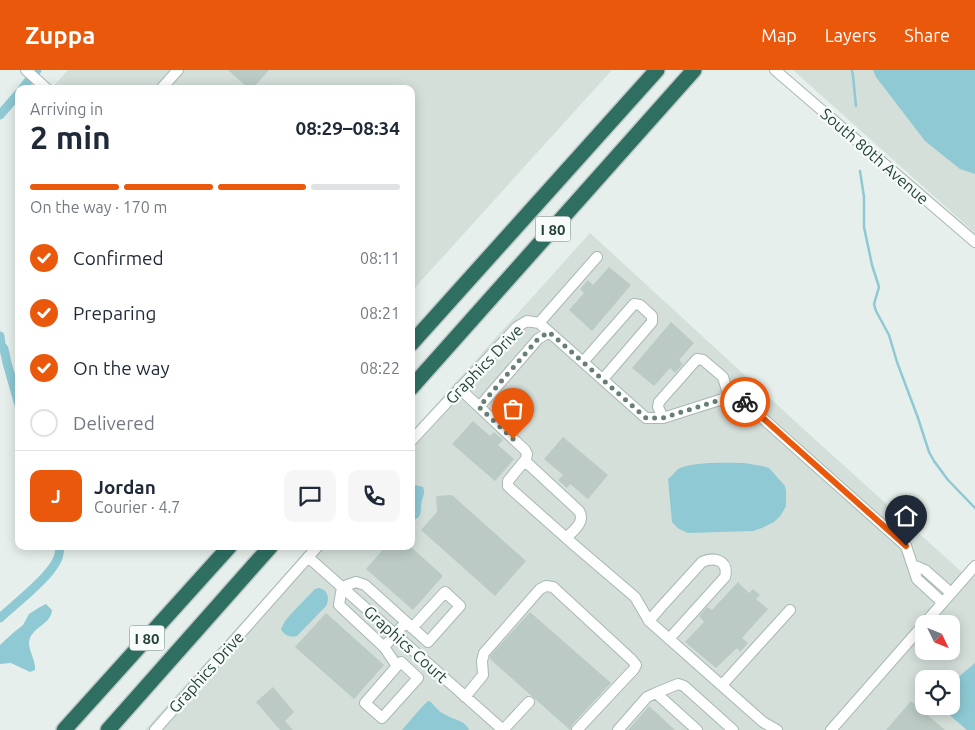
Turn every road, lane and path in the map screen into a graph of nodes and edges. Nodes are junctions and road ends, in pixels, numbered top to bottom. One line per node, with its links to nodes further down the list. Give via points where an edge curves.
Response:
1 (26, 70): 6 (street)
2 (178, 70): 7 (street)
3 (657, 70): 12 (highway, I 80)
4 (694, 70): 15 (highway, I 80)
5 (775, 70): 8 (street, South 80th Avenue)
6 (42, 85)
7 (165, 85)
8 (975, 242)
9 (597, 257): 10 (street)
10 (539, 323): 11 (street, Graphics Drive); 16 (street, Graphics Drive, via 526,321 516,327)
11 (549, 332): 13 (street, Graphics Drive); 18 (street, via 538,339)
12 (415, 340)
13 (583, 362): 14 (street, Graphics Drive); 14 (street, via 634,304 640,305 652,316 652,322)
14 (603, 379): 19 (street, Graphics Drive, via 646,418)
15 (415, 384)
16 (459, 388): 18 (street); 20 (street, Graphics Drive)
17 (729, 397): 19 (street); 19 (street, via 723,377 703,360 697,359 659,402); 27 (street, via 742,400 906,546)
18 (479, 407): 21 (street, via 525,450)
19 (663, 418)
20 (415, 436)
21 (524, 461): 22 (street, via 582,515 578,526); 22 (street, via 508,481 508,486)
22 (566, 538): 33 (street, via 635,597)
23 (226, 550): 43 (highway, I 80)
24 (267, 550): 44 (highway, I 80)
25 (314, 550): 26 (street, Graphics Drive)
26 (308, 557): 29 (street, Graphics Court); 45 (street, Graphics Drive)
27 (913, 564): 30 (street, via 925,570); 31 (street, via 917,579)
28 (975, 566): 30 (street)
29 (342, 587): 34 (street, via 356,582 365,585); 35 (street, Graphics Court); 37 (street, via 339,605)
30 (951, 593): 31 (street)
31 (942, 602): 52 (street)
32 (790, 610): 39 (street)
33 (649, 621): 36 (street); 36 (street, via 702,562 709,558 722,564 725,577)
34 (409, 625): 34 (street, via 428,642 460,606 445,592); 35 (street)
35 (396, 635): 37 (street); 41 (street, Graphics Court)
36 (669, 639): 39 (street)
37 (384, 647): 38 (street)
38 (397, 666): 38 (street, via 365,703 382,718 418,678 401,662)
39 (722, 686): 51 (street, via 762,722)
40 (656, 693): 48 (street, via 646,697); 49 (street); 50 (street, via 678,684 684,686)
41 (465, 697): 46 (street, Graphics Court); 47 (street, via 484,676 484,653 540,589 553,587 636,665)
42 (529, 702): 46 (street)
43 (64, 730)
44 (108, 730)
45 (155, 730)
46 (503, 730)
47 (577, 730)
48 (618, 730)
49 (697, 730)
50 (733, 730)
51 (777, 730)
52 (830, 730)

